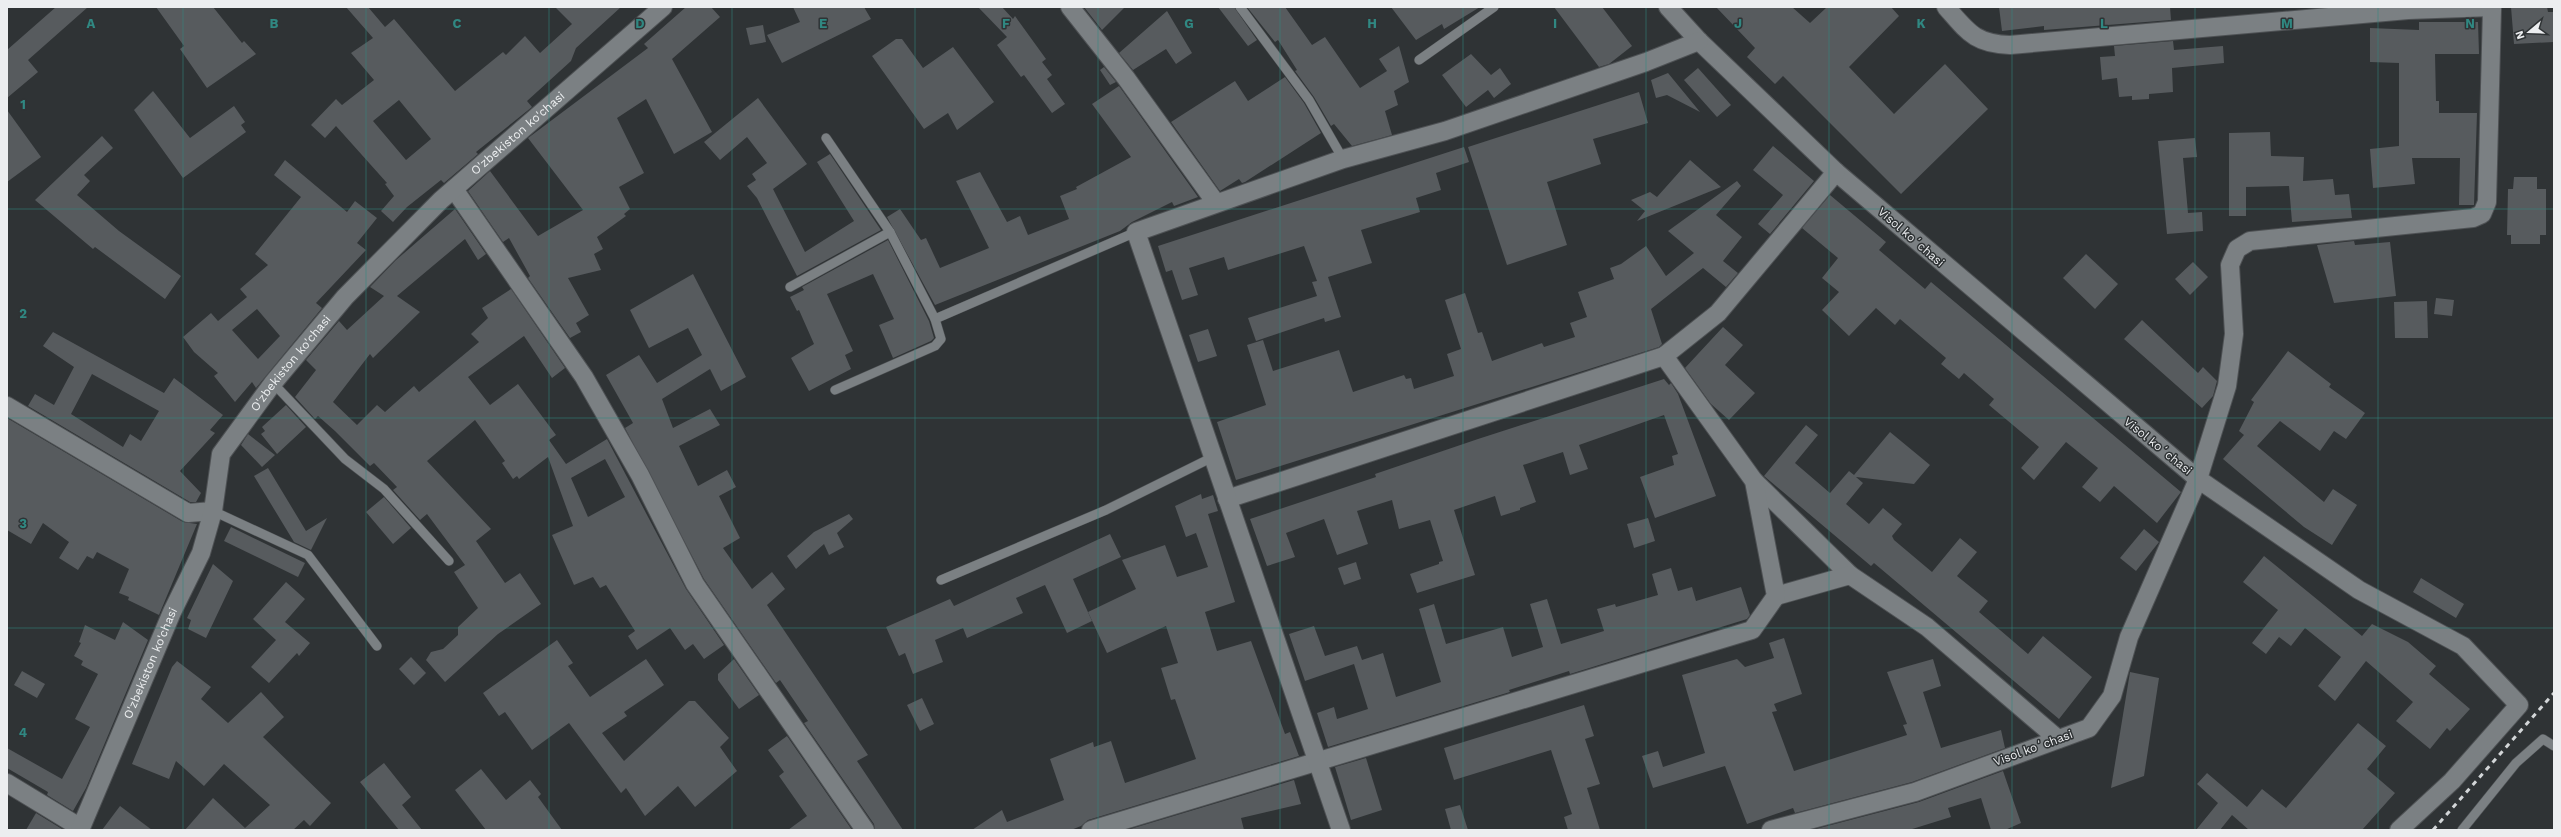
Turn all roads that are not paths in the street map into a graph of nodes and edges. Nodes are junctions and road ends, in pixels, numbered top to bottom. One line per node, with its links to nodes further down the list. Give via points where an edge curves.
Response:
1 (664, 7): 13 (street, O'zbekiston ko'chasi)
2 (1070, 7): 14 (street, via 1126,78)
3 (1240, 7): 11 (lane, via 1309,100)
4 (1494, 7): 9 (lane)
5 (1668, 7): 8 (street, Visol koʻchasi)
6 (1946, 7): 7 (street, via 1970,34 1981,42 2010,46 2408,10)
7 (2492, 8): 24 (street, via 2487,202 2482,214 2473,218 2250,240 2237,249 2230,264 2234,334 2227,386)
8 (1699, 41): 11 (street, via 1646,62 1445,131); 12 (street, Visol koʻchasi)
9 (1419, 60)
10 (826, 138): 15 (lane)
11 (1343, 159): 14 (street)
12 (1836, 172): 19 (street, via 1718,313); 24 (street, Visol koʻchasi)
13 (454, 189): 20 (street, O'zbekiston ko'chasi, via 345,297); 38 (street, via 584,377 640,475 695,584)
14 (1216, 203): 16 (street)
15 (890, 232): 17 (lane); 18 (lane)
16 (1136, 232): 18 (lane); 23 (street)
17 (790, 287)
18 (935, 319): 21 (lane, via 940,339 935,346)
19 (1664, 356): 25 (street); 26 (street)
20 (273, 382): 27 (street, O'zbekiston ko'chasi, via 221,454); 28 (lane, via 344,459 384,489)
21 (835, 390)
22 (7, 406): 27 (street, via 188,513)
23 (1213, 457): 26 (street); 30 (lane, via 1106,510)
24 (2198, 479): 33 (street, Visol koʻchasi, via 2129,637 2112,696 2089,728); 42 (street, via 2359,590 2463,646 2519,705 2452,781)
25 (1754, 481): 29 (street); 31 (street)
26 (1227, 499): 35 (street)
27 (213, 511): 32 (lane, via 308,555); 37 (street, O'zbekiston ko'chasi, via 201,553 172,612)
28 (449, 561)
29 (1850, 575): 31 (street); 33 (street, via 1927,626)
30 (940, 580)
31 (1776, 596): 35 (street, via 1752,630)
32 (377, 646)
33 (2058, 739): 41 (street, Visol koʻchasi, via 1915,792)
34 (2554, 746): 43 (lane, via 2543,739 2516,763)
35 (1319, 762): 39 (street); 40 (street)
36 (7, 783): 37 (street)
37 (81, 829)
38 (865, 830)
39 (1091, 830)
40 (1341, 830)
41 (1771, 830)
42 (2398, 830)
43 (2462, 830)

